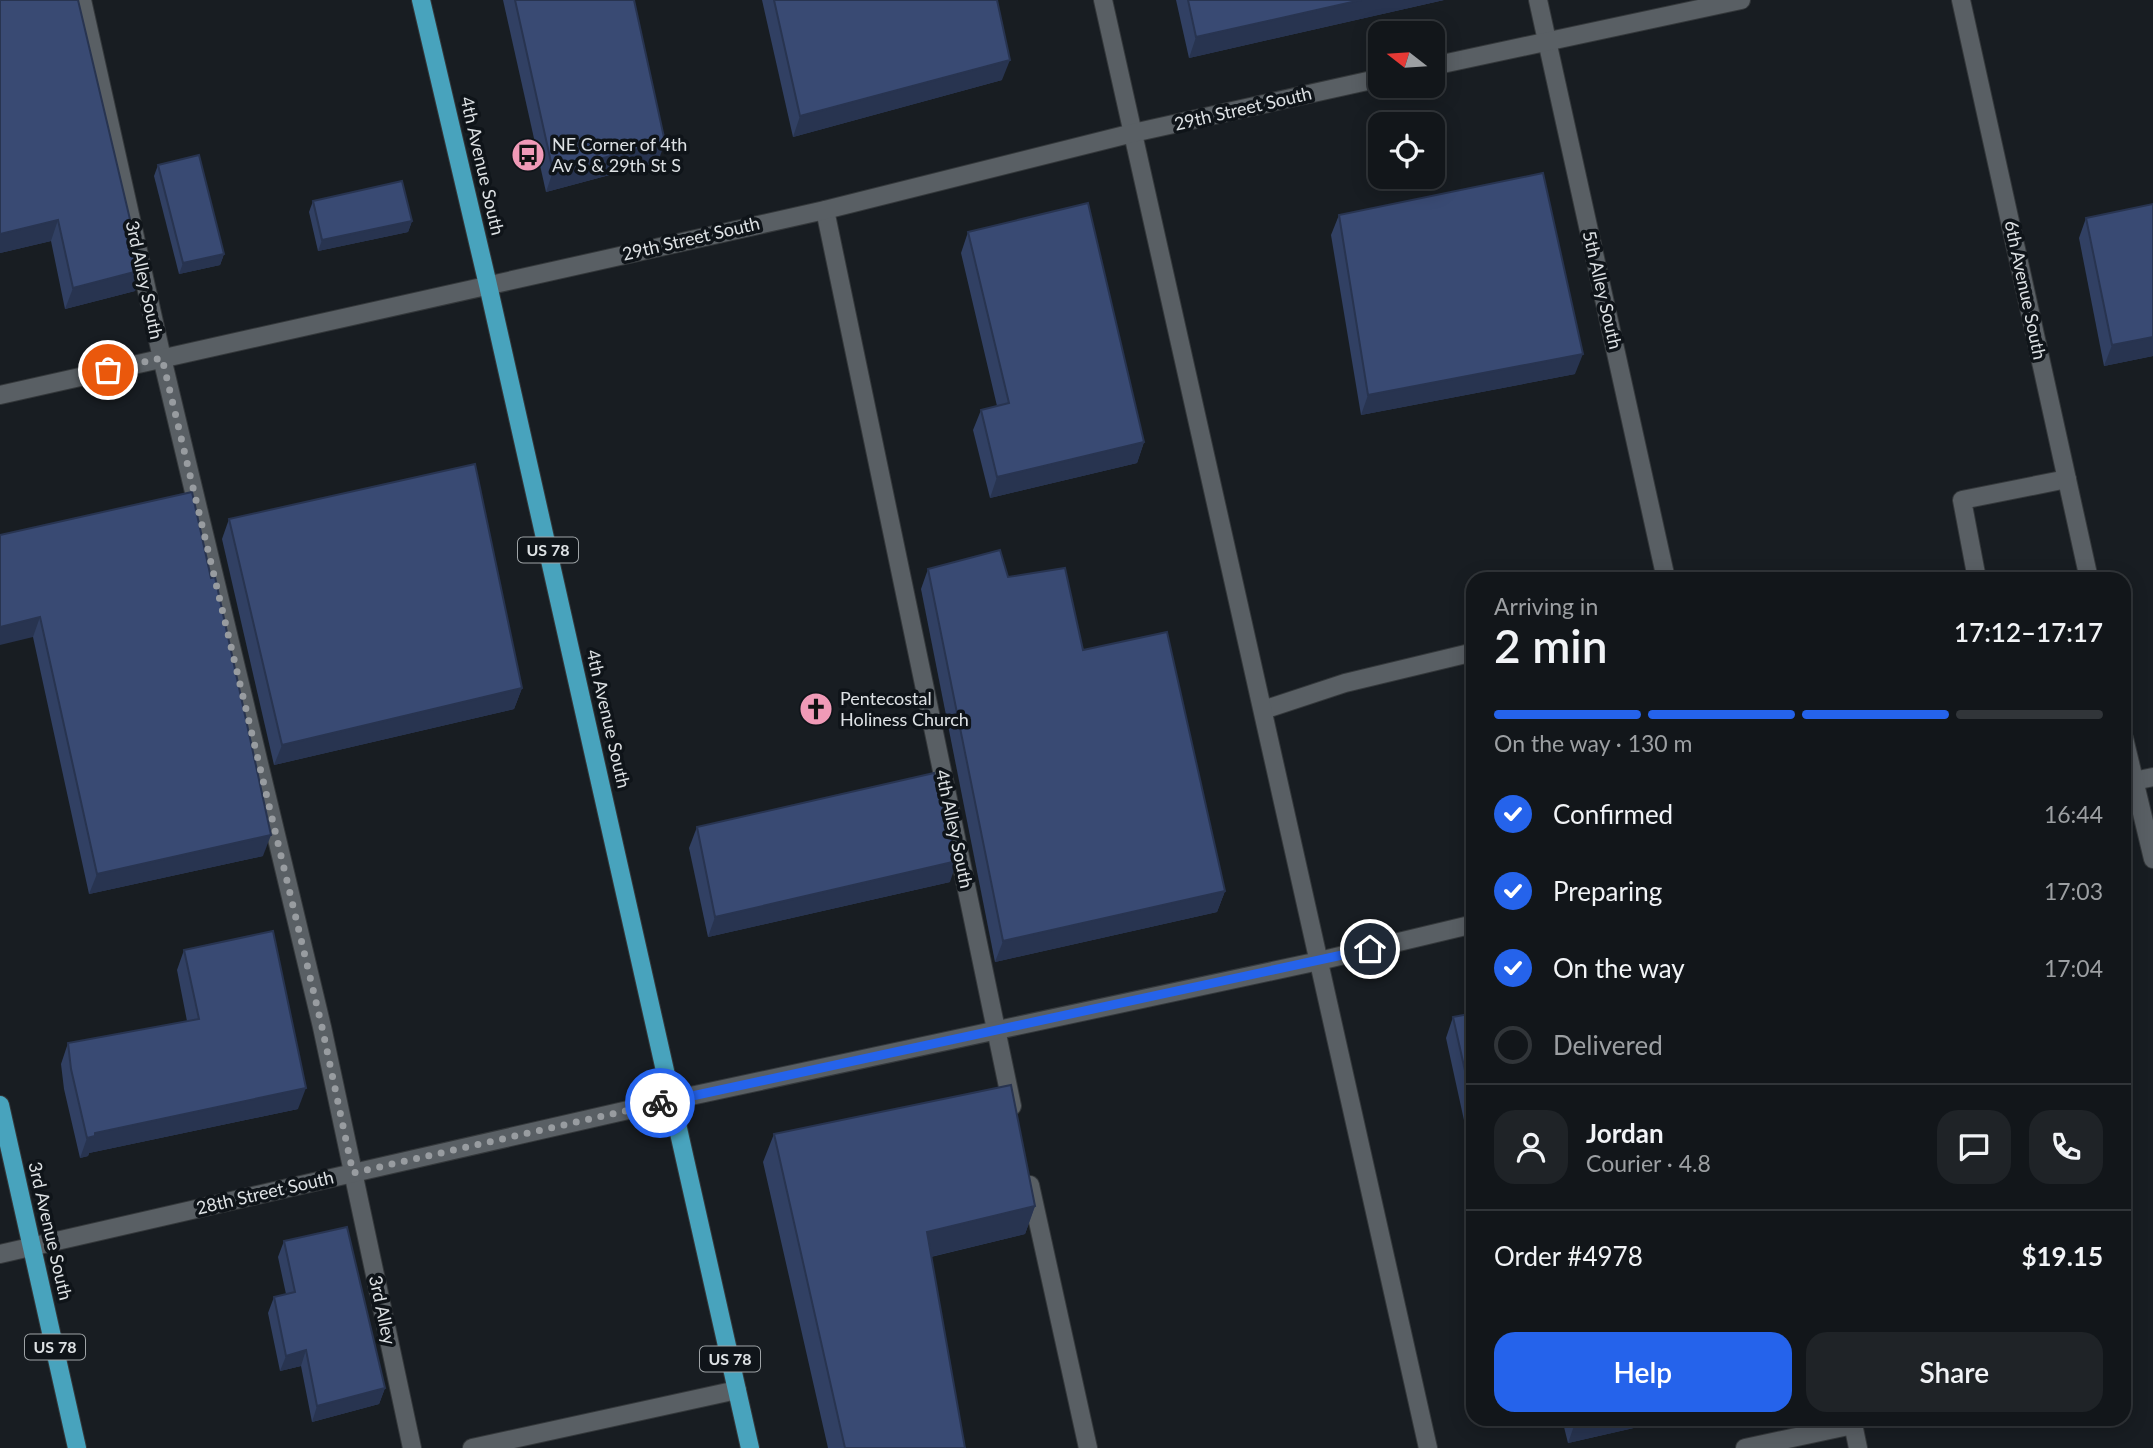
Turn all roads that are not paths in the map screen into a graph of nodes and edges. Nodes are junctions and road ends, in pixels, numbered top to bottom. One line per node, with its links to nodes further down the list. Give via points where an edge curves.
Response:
1 (82, 0): 13 (street, 3rd Alley South)
2 (421, 0): 12 (main road, 4th Avenue South / US 78)
3 (1103, 0): 10 (street)
4 (1538, 0): 7 (street, 5th Alley South)
5 (1741, 0): 7 (street)
6 (1961, 0): 15 (street, 6th Avenue South)
7 (1546, 41): 8 (street); 16 (street, 5th Alley South)
8 (1446, 63)
9 (1368, 81): 10 (street, 29th Street South)
10 (1133, 133): 11 (street, 29th Street South); 20 (street)
11 (825, 209): 12 (street, 29th Street South); 27 (street, 4th Alley South)
12 (488, 285): 13 (street, 29th Street South); 28 (main road, 4th Avenue South / US 78)
13 (162, 358): 14 (street, 29th Street South); 32 (street, 3rd Alley South)
14 (0, 395)
15 (2067, 479): 17 (street, via 1962,500); 18 (street, 6th Avenue South)
16 (1664, 572)
17 (1976, 572)
18 (2087, 572)
19 (1466, 654): 20 (street, via 1345,683)
20 (1263, 710): 26 (street)
21 (2153, 777): 22 (street)
22 (2131, 782)
23 (2131, 788): 24 (street)
24 (2153, 859)
25 (1466, 926): 26 (street, 28th Street South)
26 (1319, 961): 27 (street, 28th Street South); 43 (street)
27 (995, 1030): 28 (street, 28th Street South); 30 (street, 4th Alley South)
28 (673, 1100): 32 (street, 28th Street South); 35 (main road, 4th Avenue South / US 78)
29 (0, 1105): 33 (main road, 3rd Avenue South / US 78)
30 (1016, 1124)
31 (1025, 1165): 42 (street)
32 (353, 1173): 33 (street, 28th Street South); 39 (street, 3rd Alley)
33 (33, 1247): 34 (street, 28th Street South); 38 (main road, 3rd Avenue South / US 78)
34 (0, 1254)
35 (737, 1390): 40 (street); 41 (main road, 4th Avenue South / US 78)
36 (1836, 1426): 44 (street)
37 (1854, 1426): 45 (street)
38 (77, 1448)
39 (412, 1448)
40 (472, 1448)
41 (750, 1448)
42 (1088, 1448)
43 (1428, 1448)
44 (1745, 1448)
45 (1858, 1448)

